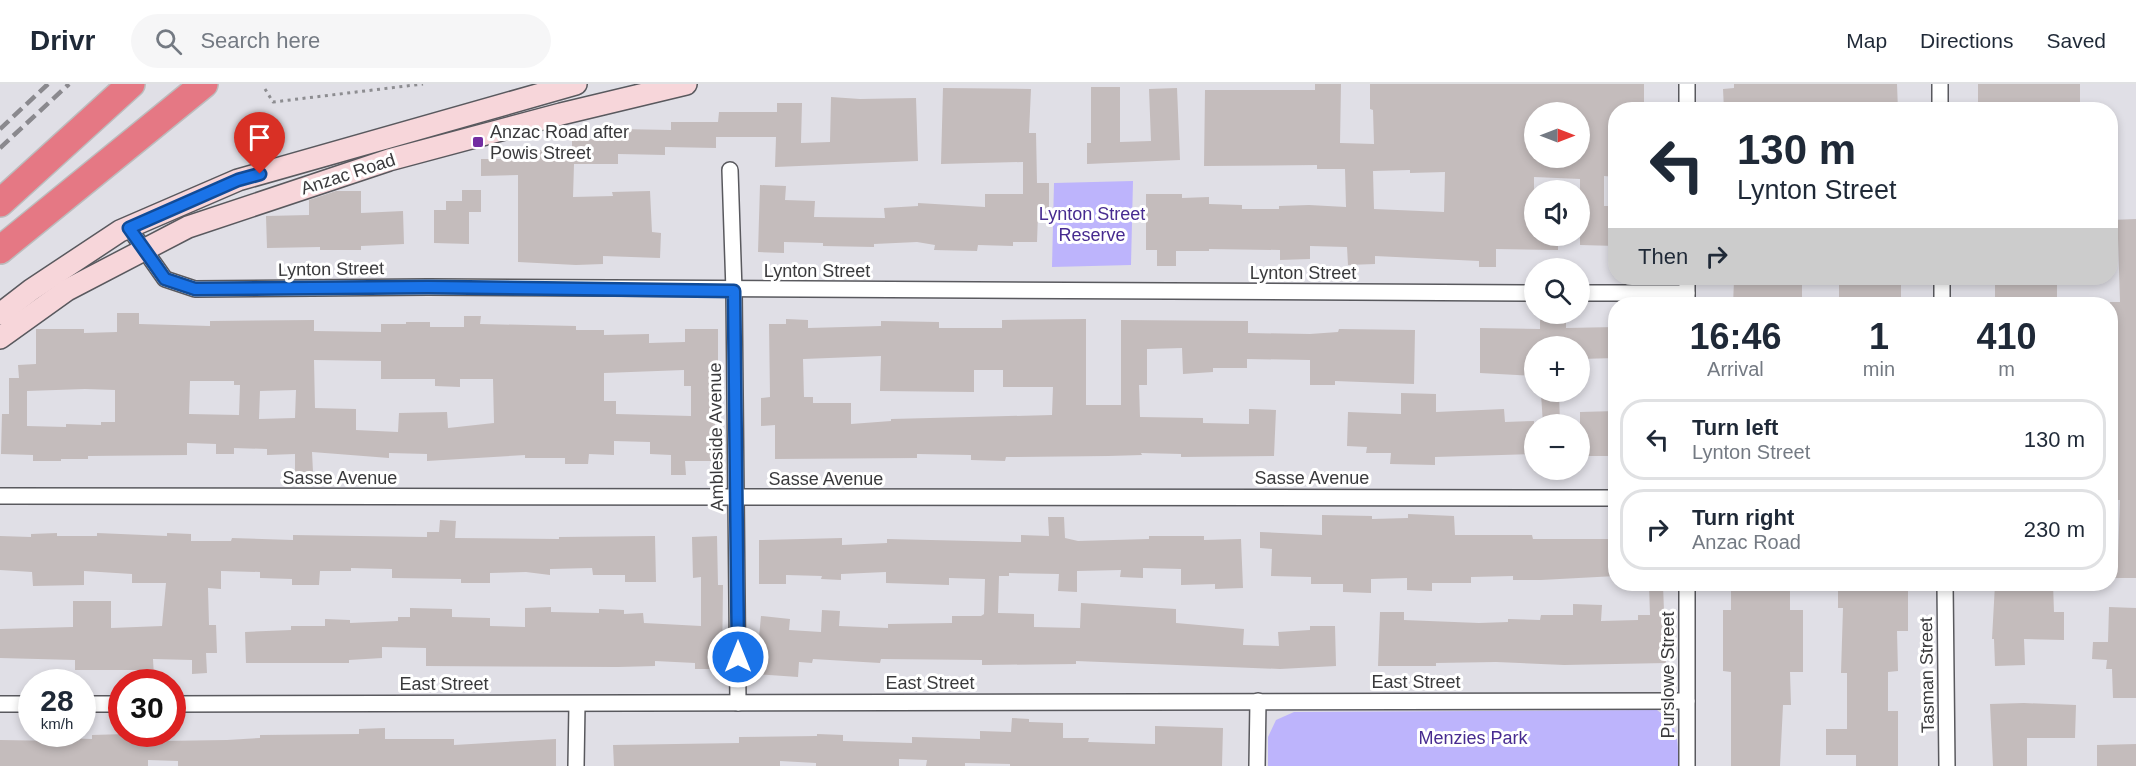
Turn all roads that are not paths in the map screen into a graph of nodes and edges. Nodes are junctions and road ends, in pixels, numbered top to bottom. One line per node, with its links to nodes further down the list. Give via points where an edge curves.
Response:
1 (131, 84): 10 (highway)
2 (204, 84): 13 (highway)
3 (576, 84): 11 (main road, Anzac Road, via 238,180)
4 (687, 84): 12 (main road, Anzac Road, via 389,160 188,227)
5 (1687, 84): 7 (street)
6 (1940, 84): 8 (street)
7 (1687, 102)
8 (1940, 102)
9 (730, 170): 14 (street, Ambleside Avenue)
10 (0, 203)
11 (129, 228): 12 (street, Lynton Street); 18 (main road, Anzac Road)
12 (144, 248): 14 (street, Lynton Street, via 165,279 195,289); 19 (main road, Anzac Road, via 67,290)
13 (0, 250)
14 (734, 291): 16 (street, Lynton Street); 21 (street, Ambleside Avenue)
15 (1687, 292): 17 (street)
16 (1524, 293)
17 (1590, 293)
18 (0, 314)
19 (0, 338)
20 (0, 496): 21 (street, Sasse Avenue)
21 (736, 498): 22 (street, Sasse Avenue); 27 (street, Ambleside Avenue)
22 (1608, 498)
23 (1687, 591): 26 (street, Purslowe Street)
24 (1945, 591): 35 (street, Tasman Street)
25 (1257, 701): 26 (street, East Street); 27 (street, East Street); 33 (street)
26 (1687, 701): 34 (street, Purslowe Street)
27 (738, 703): 31 (street, East Street)
28 (0, 704): 29 (street)
29 (18, 704)
30 (186, 704): 31 (street, East Street)
31 (577, 704): 32 (street)
32 (576, 766)
33 (1257, 766)
34 (1687, 766)
35 (1947, 766)

